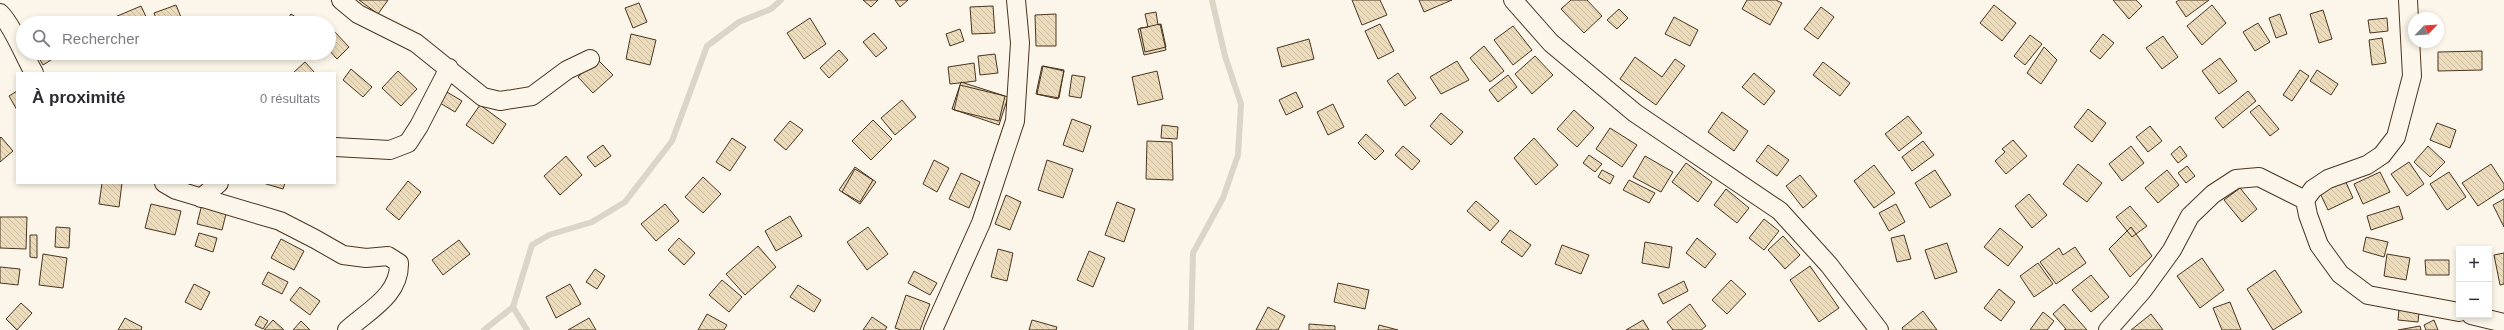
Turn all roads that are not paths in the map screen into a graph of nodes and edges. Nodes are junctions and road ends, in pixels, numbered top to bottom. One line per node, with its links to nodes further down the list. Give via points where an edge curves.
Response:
1 (341, 0): 9 (street, via 358,14 416,43)
2 (1016, 0): 20 (street, via 1020,43 1015,121 981,223)
3 (1513, 0): 21 (street, via 1551,43 1635,112 1780,211 1829,265)
4 (2408, 0): 15 (street, via 2412,76 2396,137 2382,155 2368,165 2328,179 2312,189)
5 (0, 13): 6 (street, via 9,22)
6 (16, 41)
7 (26, 60): 10 (street)
8 (590, 60): 9 (street, via 567,70 532,96 500,101 483,97 467,86)
9 (449, 68): 11 (street, via 408,143 390,150)
10 (33, 72)
11 (336, 147)
12 (166, 184): 14 (street)
13 (218, 184): 14 (street)
14 (202, 198): 19 (street, via 280,221 343,255 366,258 388,256 400,263 400,275 394,286 376,307)
15 (2305, 200): 16 (street, via 2319,245 2340,274 2368,295); 22 (street, via 2259,177 2236,179 2213,194 2190,216 2172,250 2143,290)
16 (2456, 311)
17 (2483, 318): 18 (street)
18 (2504, 323)
19 (347, 330)
20 (933, 330)
21 (1879, 330)
22 (2108, 330)

